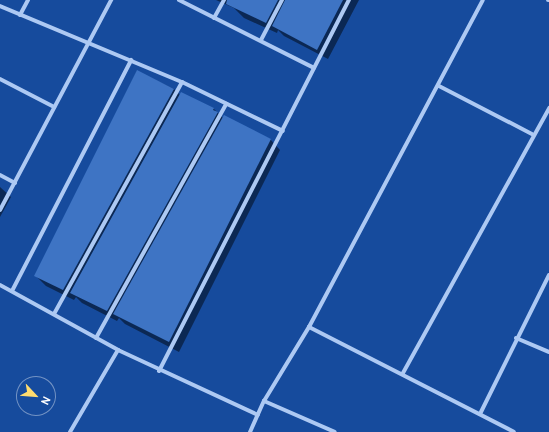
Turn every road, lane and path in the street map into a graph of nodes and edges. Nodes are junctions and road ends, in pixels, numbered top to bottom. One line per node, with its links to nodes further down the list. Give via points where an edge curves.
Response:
1 (28, 0): 9 (street)
2 (111, 0): 12 (street)
3 (179, 0): 10 (street)
4 (224, 0): 10 (street)
5 (282, 0): 11 (street)
6 (349, 0): 14 (street)
7 (483, 0): 17 (street)
8 (0, 6): 9 (street)
9 (20, 15): 12 (street)
10 (214, 18): 11 (street)
11 (261, 40): 14 (street)
12 (89, 44): 13 (street); 19 (street)
13 (131, 60): 16 (street); 30 (street)
14 (314, 68): 21 (street)
15 (0, 79): 19 (street)
16 (182, 82): 18 (street); 31 (street)
17 (439, 86): 22 (street); 32 (street)
18 (226, 104): 21 (street); 33 (street)
19 (54, 107): 24 (street)
20 (549, 108): 22 (street)
21 (284, 131): 37 (street)
22 (532, 134): 38 (street)
23 (0, 175): 24 (street)
24 (15, 183): 25 (street)
25 (0, 210)
26 (549, 275): 28 (street)
27 (0, 285): 30 (street)
28 (543, 286): 29 (street); 34 (street)
29 (549, 289)
30 (12, 291): 31 (street)
31 (54, 314): 33 (street)
32 (309, 326): 38 (street); 39 (street)
33 (96, 338): 35 (street)
34 (516, 338): 36 (street); 40 (street)
35 (118, 350): 37 (street); 42 (street)
36 (549, 352)
37 (159, 371): 41 (street)
38 (402, 373): 40 (street)
39 (264, 401): 41 (street); 44 (street)
40 (480, 414): 45 (street)
41 (258, 415): 43 (street)
42 (70, 432)
43 (250, 432)
44 (335, 432)
45 (514, 432)

